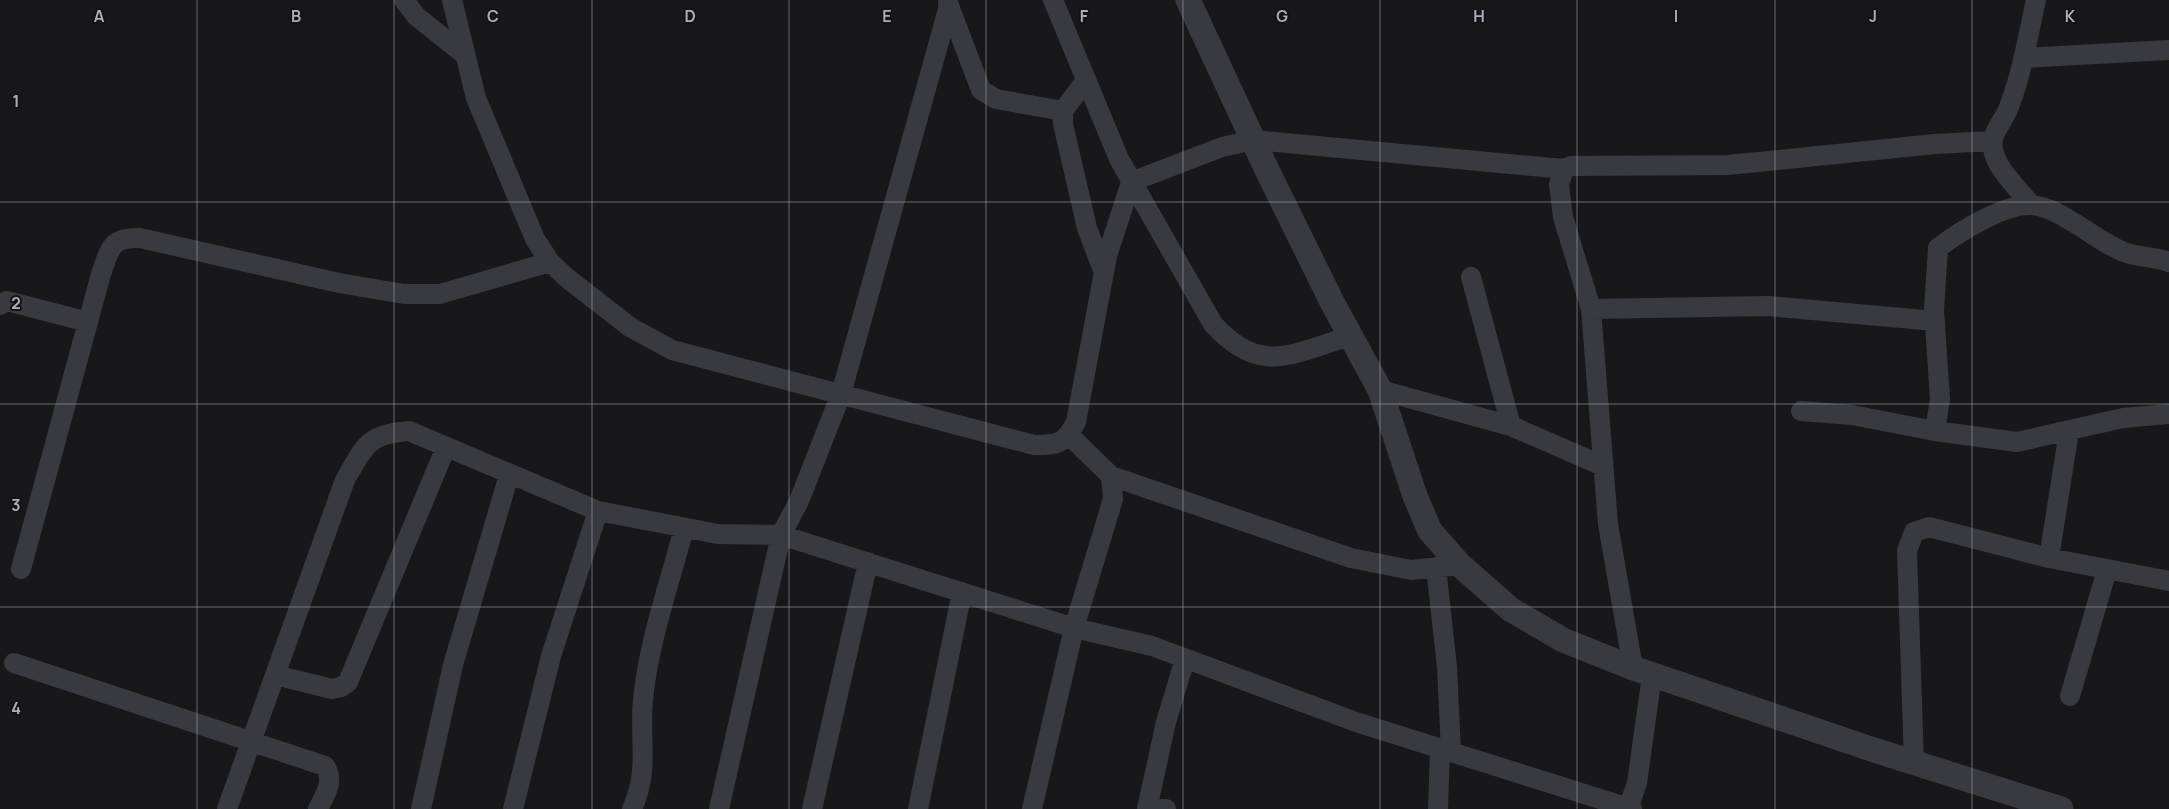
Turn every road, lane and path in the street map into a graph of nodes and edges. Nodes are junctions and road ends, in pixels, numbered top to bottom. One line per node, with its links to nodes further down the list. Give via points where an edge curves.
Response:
1 (404, 0): 8 (street, via 416,16)
2 (452, 0): 8 (street)
3 (1053, 0): 10 (street)
4 (1188, 0): 12 (street)
5 (2036, 0): 9 (street)
6 (948, 3): 11 (street, via 981,90 996,99); 27 (street)
7 (2169, 50): 9 (street)
8 (465, 55): 17 (street, via 476,98 535,239)
9 (2023, 58): 13 (street, via 2009,109)
10 (1086, 80): 11 (street); 15 (street)
11 (1063, 111): 19 (street, via 1063,124 1087,228)
12 (1254, 140): 14 (street); 15 (street, via 1222,146); 25 (street)
13 (1993, 142): 14 (street, via 1935,144 1728,165 1571,166); 16 (street, via 1995,156)
14 (1564, 169): 22 (street, via 1559,184 1563,217)
15 (1131, 182): 19 (street); 25 (street, via 1213,324 1228,341 1253,355 1277,358)
16 (2031, 205): 18 (street, via 2071,221 2098,240 2126,253); 23 (street, via 2012,208 1938,248)
17 (550, 262): 24 (street, via 440,294 404,294 124,237 111,246); 27 (street, via 630,327 672,350)
18 (2169, 262)
19 (1104, 274): 33 (street, via 1076,422)
20 (1471, 277): 30 (street)
21 (2, 301): 24 (street)
22 (1591, 309): 23 (street, via 1768,306); 35 (street)
23 (1935, 320): 31 (street, via 1940,399)
24 (88, 322): 44 (street)
25 (1350, 336): 26 (street)
26 (1380, 390): 30 (street); 43 (street, via 1415,496)
27 (841, 394): 33 (street, via 1034,445 1057,445); 40 (street, via 799,501)
28 (1802, 411): 31 (street)
29 (2169, 414): 32 (street, via 2123,418)
30 (1511, 426): 35 (street)
31 (1935, 431): 32 (street, via 2017,442)
32 (2069, 431): 41 (street)
33 (1069, 435): 37 (street)
34 (446, 446): 36 (street); 52 (street, via 348,682 332,689); 52 (street, via 410,431 387,432 366,444 346,480)
35 (1603, 466): 51 (street, via 1608,524)
36 (510, 474): 38 (street); 62 (street, via 453,665)
37 (1111, 476): 43 (street, via 1351,558 1411,570); 48 (street, via 1113,499)
38 (598, 512): 39 (street); 63 (street, via 550,656)
39 (684, 528): 40 (street, via 718,534); 64 (street, via 648,668 643,700 644,770)
40 (781, 534): 42 (street); 65 (street)
41 (2049, 558): 45 (street); 56 (street, via 1929,527 1914,532 1907,551)
42 (868, 562): 47 (street); 66 (street)
43 (1448, 566): 51 (street, via 1510,609 1563,640); 55 (street)
44 (21, 569)
45 (2107, 570): 46 (street); 53 (street)
46 (2169, 581)
47 (962, 592): 48 (street); 67 (street)
48 (1074, 628): 49 (street, via 1152,646); 68 (street)
49 (1185, 659): 55 (street, via 1356,722); 59 (street, via 1166,722)
50 (14, 663): 54 (street)
51 (1642, 672): 56 (street); 70 (street, via 1637,783)
52 (275, 675): 54 (street)
53 (2070, 696)
54 (250, 743): 60 (street); 61 (street, via 325,766 330,774 330,783)
55 (1445, 750): 57 (street); 69 (street)
56 (1914, 763): 58 (street)
57 (1578, 800): 70 (street)
58 (2035, 806): 71 (street)
59 (1154, 808)
60 (227, 809)
61 (318, 809)
62 (421, 809)
63 (513, 809)
64 (632, 809)
65 (719, 809)
66 (812, 809)
67 (918, 809)
68 (1032, 809)
69 (1438, 809)
70 (1629, 809)
71 (2061, 809)

